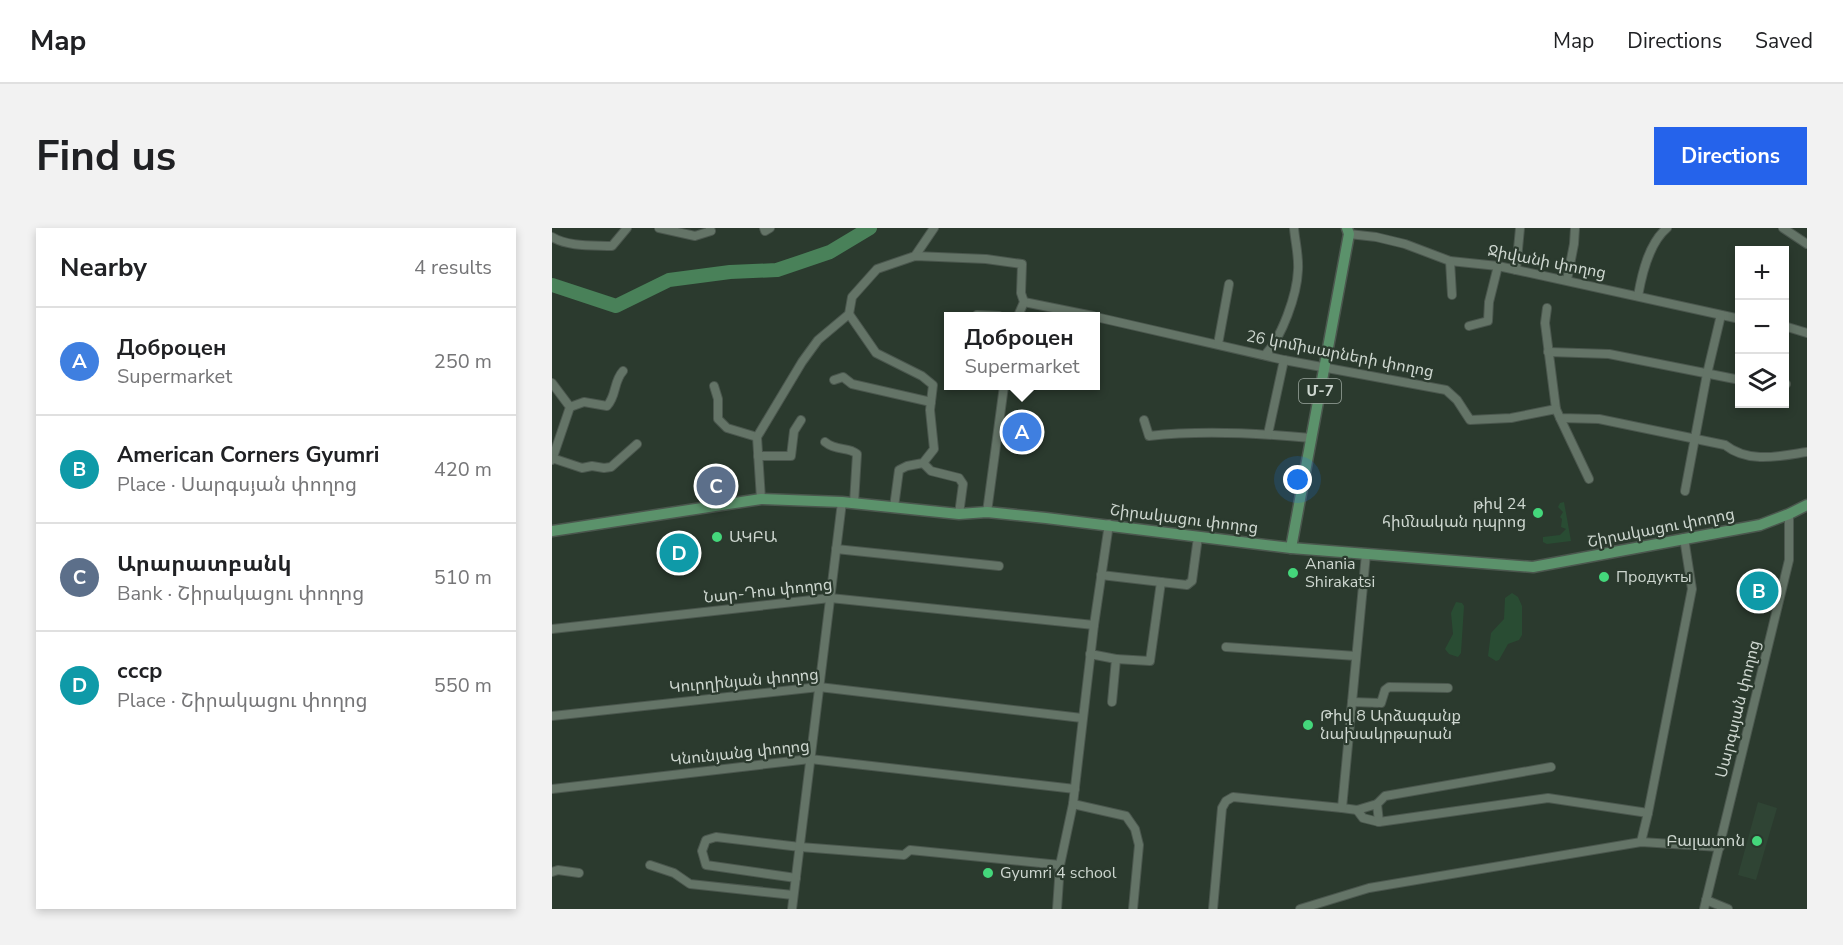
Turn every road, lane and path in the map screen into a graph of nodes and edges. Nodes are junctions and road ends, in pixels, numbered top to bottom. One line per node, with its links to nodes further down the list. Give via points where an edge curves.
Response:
1 (627, 228): 13 (street, via 612,246)
2 (659, 228): 3 (street, via 695,236 711,231)
3 (710, 228)
4 (764, 228): 5 (street)
5 (770, 228)
6 (934, 228): 15 (street)
7 (1294, 228): 36 (street, via 1298,269 1294,294 1272,348)
8 (1520, 228): 18 (street)
9 (1575, 228): 19 (street)
10 (1667, 228): 22 (street, via 1642,272)
11 (1783, 228): 14 (street)
12 (1351, 230): 16 (street, Ջիվանի փողոց, via 1405,243); 38 (main road, Մ-7)
13 (552, 237)
14 (1807, 244)
15 (915, 256): 23 (street, via 1022,264); 27 (street, via 877,269 852,297)
16 (1450, 261): 17 (street, Ջիվանի փողոց); 21 (street)
17 (1498, 266): 18 (street, Ջիվանի փողոց); 31 (street, via 1488,321)
18 (1516, 270): 19 (street, Ջիվանի փողոց)
19 (1567, 280): 22 (street, Ջիվանի փողոց)
20 (1229, 284): 34 (street)
21 (1452, 296)
22 (1638, 296): 28 (street, Ջիվանի փողոց)
23 (1024, 302): 25 (street); 26 (street, 26 կոմիսարների փողոց)
24 (1547, 308): 35 (street)
25 (1020, 312)
26 (1071, 312)
27 (849, 314): 46 (street, via 876,353 922,376 933,386); 52 (street, via 819,340 802,362)
28 (1721, 315): 30 (street, Ջիվանի փողոց); 40 (street)
29 (1100, 318): 34 (street, 26 կոմիսարների փողոց)
30 (1735, 318)
31 (1469, 326)
32 (1789, 327): 33 (street)
33 (1807, 333)
34 (1218, 344): 36 (street, 26 կոմիսարների փողոց)
35 (1548, 352): 40 (street, via 1609,354); 48 (street)
36 (1265, 355): 37 (street, 26 կոմիսարների փողոց)
37 (1284, 360): 38 (street, 26 կոմիսարների փողոց); 51 (street)
38 (1324, 368): 48 (street, 26 կոմիսարների փողոց, via 1446,390 1470,420); 53 (main road, Մ-7)
39 (623, 370): 47 (street, via 608,406 584,402)
40 (1707, 374): 41 (street); 54 (street)
41 (1735, 379)
42 (834, 380): 46 (street, via 843,377 852,384)
43 (552, 384): 47 (street)
44 (714, 386): 52 (street, via 718,399 715,419 727,428)
45 (1003, 390): 68 (street)
46 (931, 402): 60 (street, via 934,449)
47 (570, 407): 59 (street)
48 (1558, 413): 54 (street, 26 կոմիսարների փողոց); 61 (street)
49 (801, 420): 58 (street, via 794,431 791,456)
50 (1144, 420): 51 (street, via 1149,436)
51 (1268, 434): 53 (street)
52 (757, 437): 58 (street)
53 (1311, 438): 75 (main road, Մ-7)
54 (1694, 438): 57 (street, 26 կոմիսարների փողոց, via 1764,459); 62 (street)
55 (825, 442): 65 (street, via 832,448 857,454)
56 (637, 444): 59 (street, via 611,467 582,468)
57 (1807, 452)
58 (758, 456): 63 (street)
59 (552, 459)
60 (923, 463): 67 (street, via 899,470); 69 (street, via 931,471 959,478 963,484)
61 (1589, 479)
62 (1685, 491)
63 (761, 499): 64 (main road, Շիրակացու փողոց); 72 (main road, Շիրակացու փողոց)
64 (842, 502): 65 (main road, Շիրակացու փողոց); 76 (street)
65 (854, 503): 67 (main road, Շիրակացու փողոց)
66 (1807, 505): 70 (main road, Շիրակացու փողոց)
67 (894, 507): 69 (main road, Շիրակացու փողոց)
68 (987, 512): 69 (main road, Շիրակացու փողոց); 71 (main road, Շիրակացու փողոց)
69 (959, 514)
70 (1789, 514): 74 (main road, Շիրակացու փողոց, via 1760,525); 106 (street, Սարգսյան փողոց, via 1789,560)
71 (1109, 524): 73 (main road, Շիրակացու փողոց); 79 (street)
72 (552, 531)
73 (1198, 537): 75 (main road, Շիրակացու փողոց); 80 (street, via 1192,581 1187,585)
74 (1684, 538): 77 (main road, Շիրակացու փողոց, via 1533,567); 102 (street, via 1692,589)
75 (1291, 548): 77 (main road, Շիրակացու փողոց)
76 (836, 549): 78 (street); 81 (street)
77 (1366, 554): 86 (street)
78 (999, 566)
79 (1101, 575): 80 (street); 82 (street)
80 (1161, 582): 87 (street, via 1150,661)
81 (830, 598): 82 (street, Նար-Դոս փողոց); 83 (street, Նար-Դոս փողոց); 88 (street)
82 (1094, 625): 85 (street)
83 (552, 629)
84 (1226, 647): 86 (street)
85 (1090, 654): 87 (street); 93 (street)
86 (1356, 656): 91 (street)
87 (1116, 659): 90 (street)
88 (819, 687): 92 (street, Կուրղինյան փողոց); 93 (street, Կուրղինյան փողոց); 94 (street)
89 (1448, 688): 91 (street, via 1389,687 1381,703)
90 (1112, 702)
91 (1352, 702): 100 (street)
92 (552, 716)
93 (1082, 718): 97 (street)
94 (810, 759): 96 (street, Կնունյանց փողոց); 97 (street, Կնունյանց փողոց); 105 (street)
95 (1551, 767): 99 (street, via 1385,796)
96 (552, 789)
97 (1075, 789): 98 (street)
98 (1073, 804): 108 (street); 116 (street, via 1126,816 1135,829 1139,845)
99 (1377, 804): 101 (street); 103 (street)
100 (1342, 808): 101 (street); 117 (street, via 1233,797 1226,801 1222,808)
101 (1357, 810): 103 (street, via 1363,818)
102 (1648, 813): 103 (street, via 1548,798); 104 (street)
103 (1379, 822)
104 (1641, 842): 106 (street); 118 (street, via 1369,888)
105 (800, 847): 108 (street, via 904,855 910,850); 111 (street); 111 (street, via 716,837 706,840 702,851 706,865)
106 (1720, 847): 113 (street, Սարգսյան փողոց)
107 (650, 865): 112 (street, via 674,873 690,884)
108 (1060, 865): 115 (street)
109 (552, 872): 110 (street)
110 (579, 873)
111 (796, 878): 112 (street)
112 (794, 895): 114 (street)
113 (1705, 905): 119 (street)
114 (792, 909)
115 (1057, 909)
116 (1133, 909)
117 (1213, 909)
118 (1300, 909)
119 (1728, 909)

